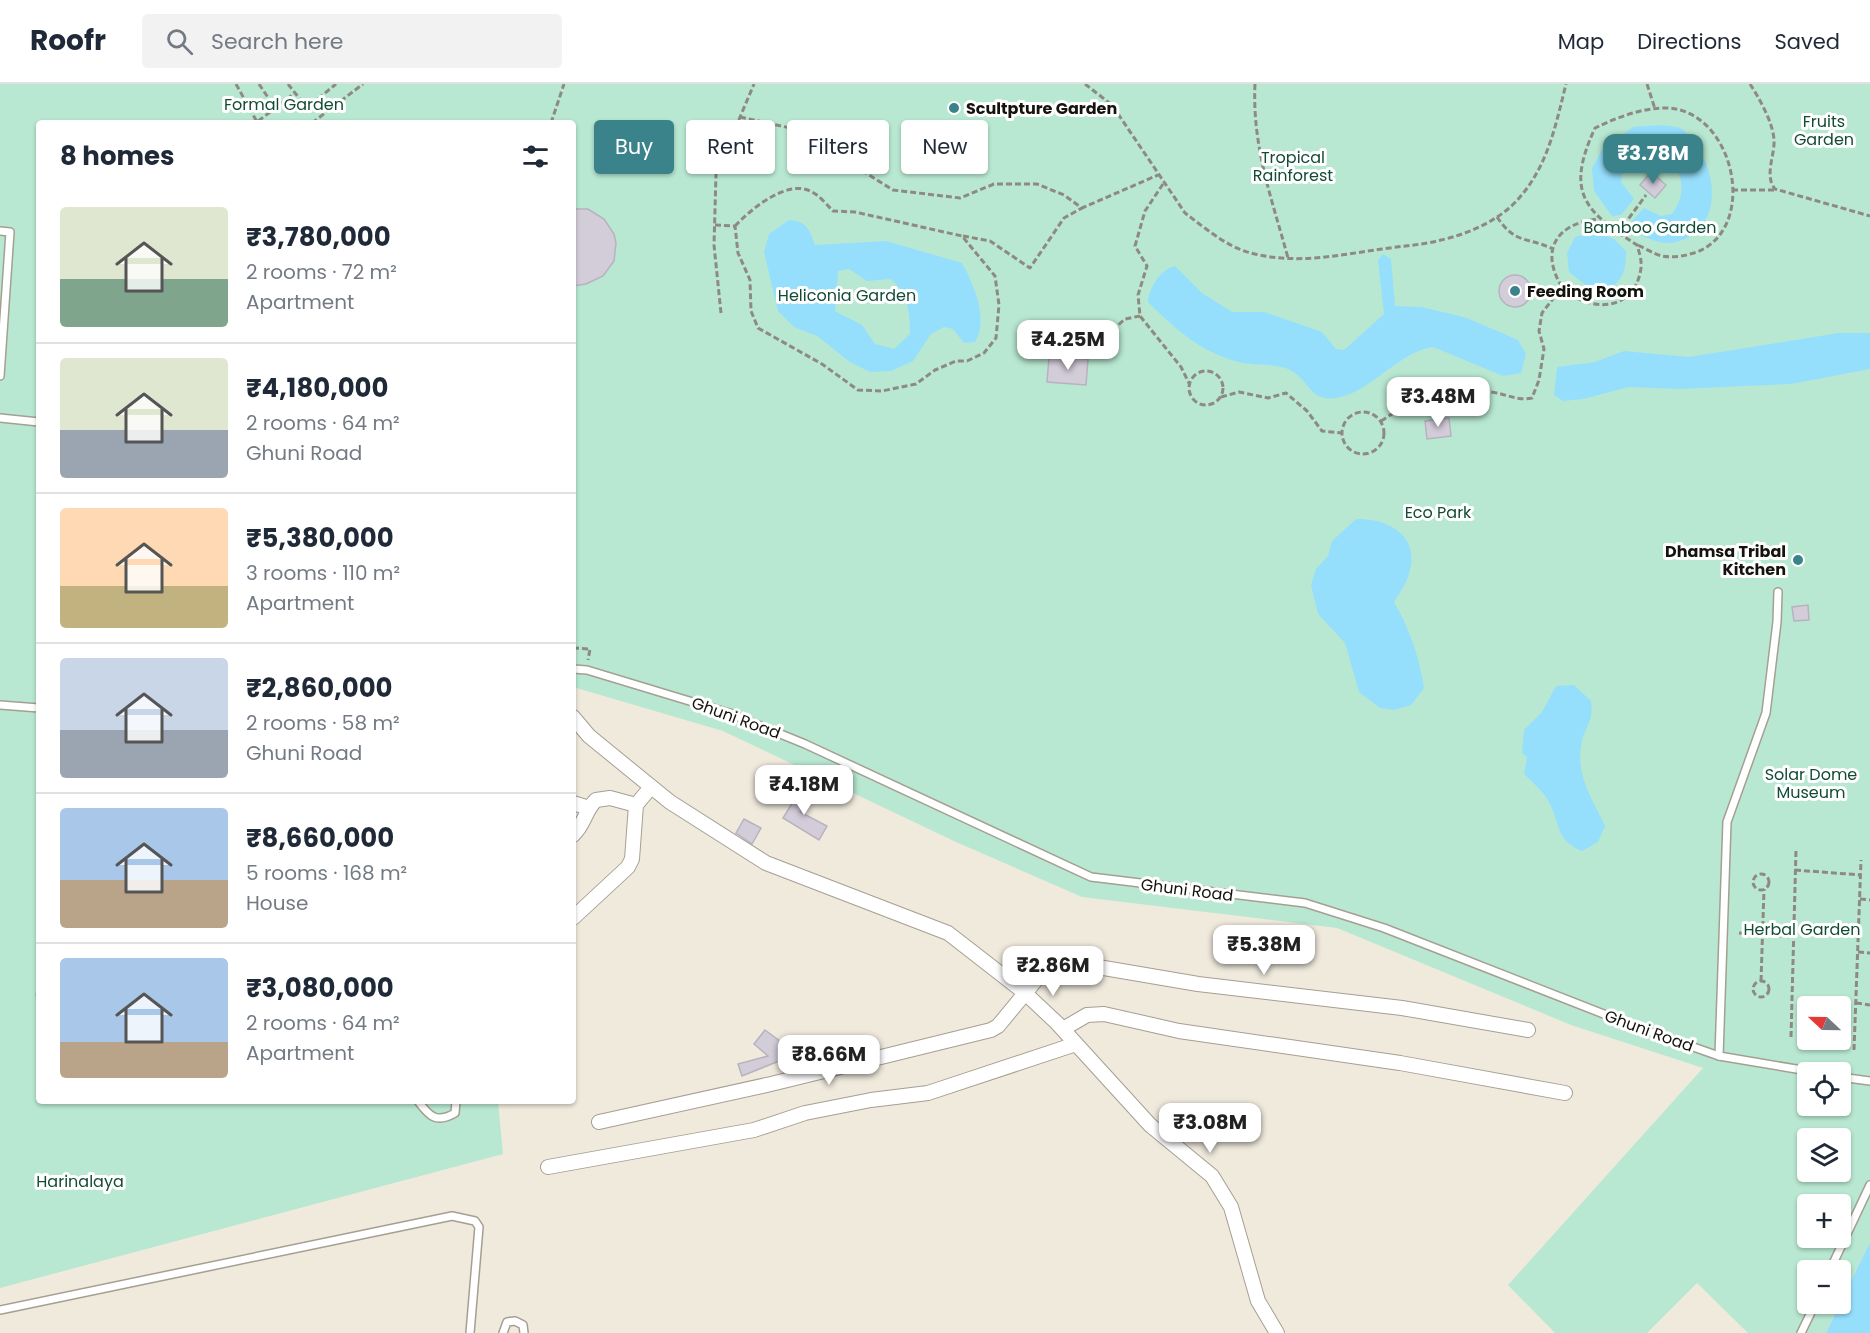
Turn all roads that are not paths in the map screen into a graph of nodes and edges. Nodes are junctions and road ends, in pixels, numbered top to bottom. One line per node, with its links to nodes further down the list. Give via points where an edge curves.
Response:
1 (0, 231): 2 (lane, via 10,232)
2 (0, 376)
3 (0, 418): 4 (lane)
4 (36, 423)
5 (1778, 592): 20 (lane, via 1766,713 1727,822)
6 (576, 669): 20 (lane, Ghuni Road, via 729,713 1091,877 1315,905)
7 (0, 705): 8 (lane)
8 (36, 708)
9 (576, 721): 10 (street)
10 (651, 787): 12 (street); 16 (street, via 782,871 948,933)
11 (576, 804): 13 (street)
12 (636, 805): 13 (street, via 604,797); 15 (street, via 628,867)
13 (589, 808): 14 (street)
14 (576, 832)
15 (576, 915)
16 (1025, 994): 17 (street); 18 (street, via 1050,963 1071,961 1198,984 1402,1008); 27 (street, via 991,1030)
17 (1060, 1026): 19 (street); 24 (street, via 1104,1014 1179,1031 1400,1063)
18 (1528, 1030)
19 (1076, 1044): 28 (street, via 928,1093 871,1100 805,1113 754,1130); 36 (street, via 1150,1125 1212,1176 1231,1207 1258,1301)
20 (1719, 1056): 21 (lane, Ghuni Road)
21 (1797, 1069)
22 (1851, 1078): 23 (lane)
23 (1870, 1081)
24 (1565, 1093)
25 (420, 1104): 26 (lane, via 435,1118 455,1113)
26 (456, 1104)
27 (599, 1122)
28 (548, 1167)
29 (1870, 1185): 30 (lane)
30 (1835, 1260)
31 (0, 1310): 33 (lane, via 452,1216 475,1221 479,1227)
32 (1810, 1314): 37 (lane)
33 (470, 1333)
34 (503, 1333): 35 (lane, via 507,1322 515,1321 523,1324)
35 (524, 1333)
36 (1276, 1333)
37 (1801, 1333)

